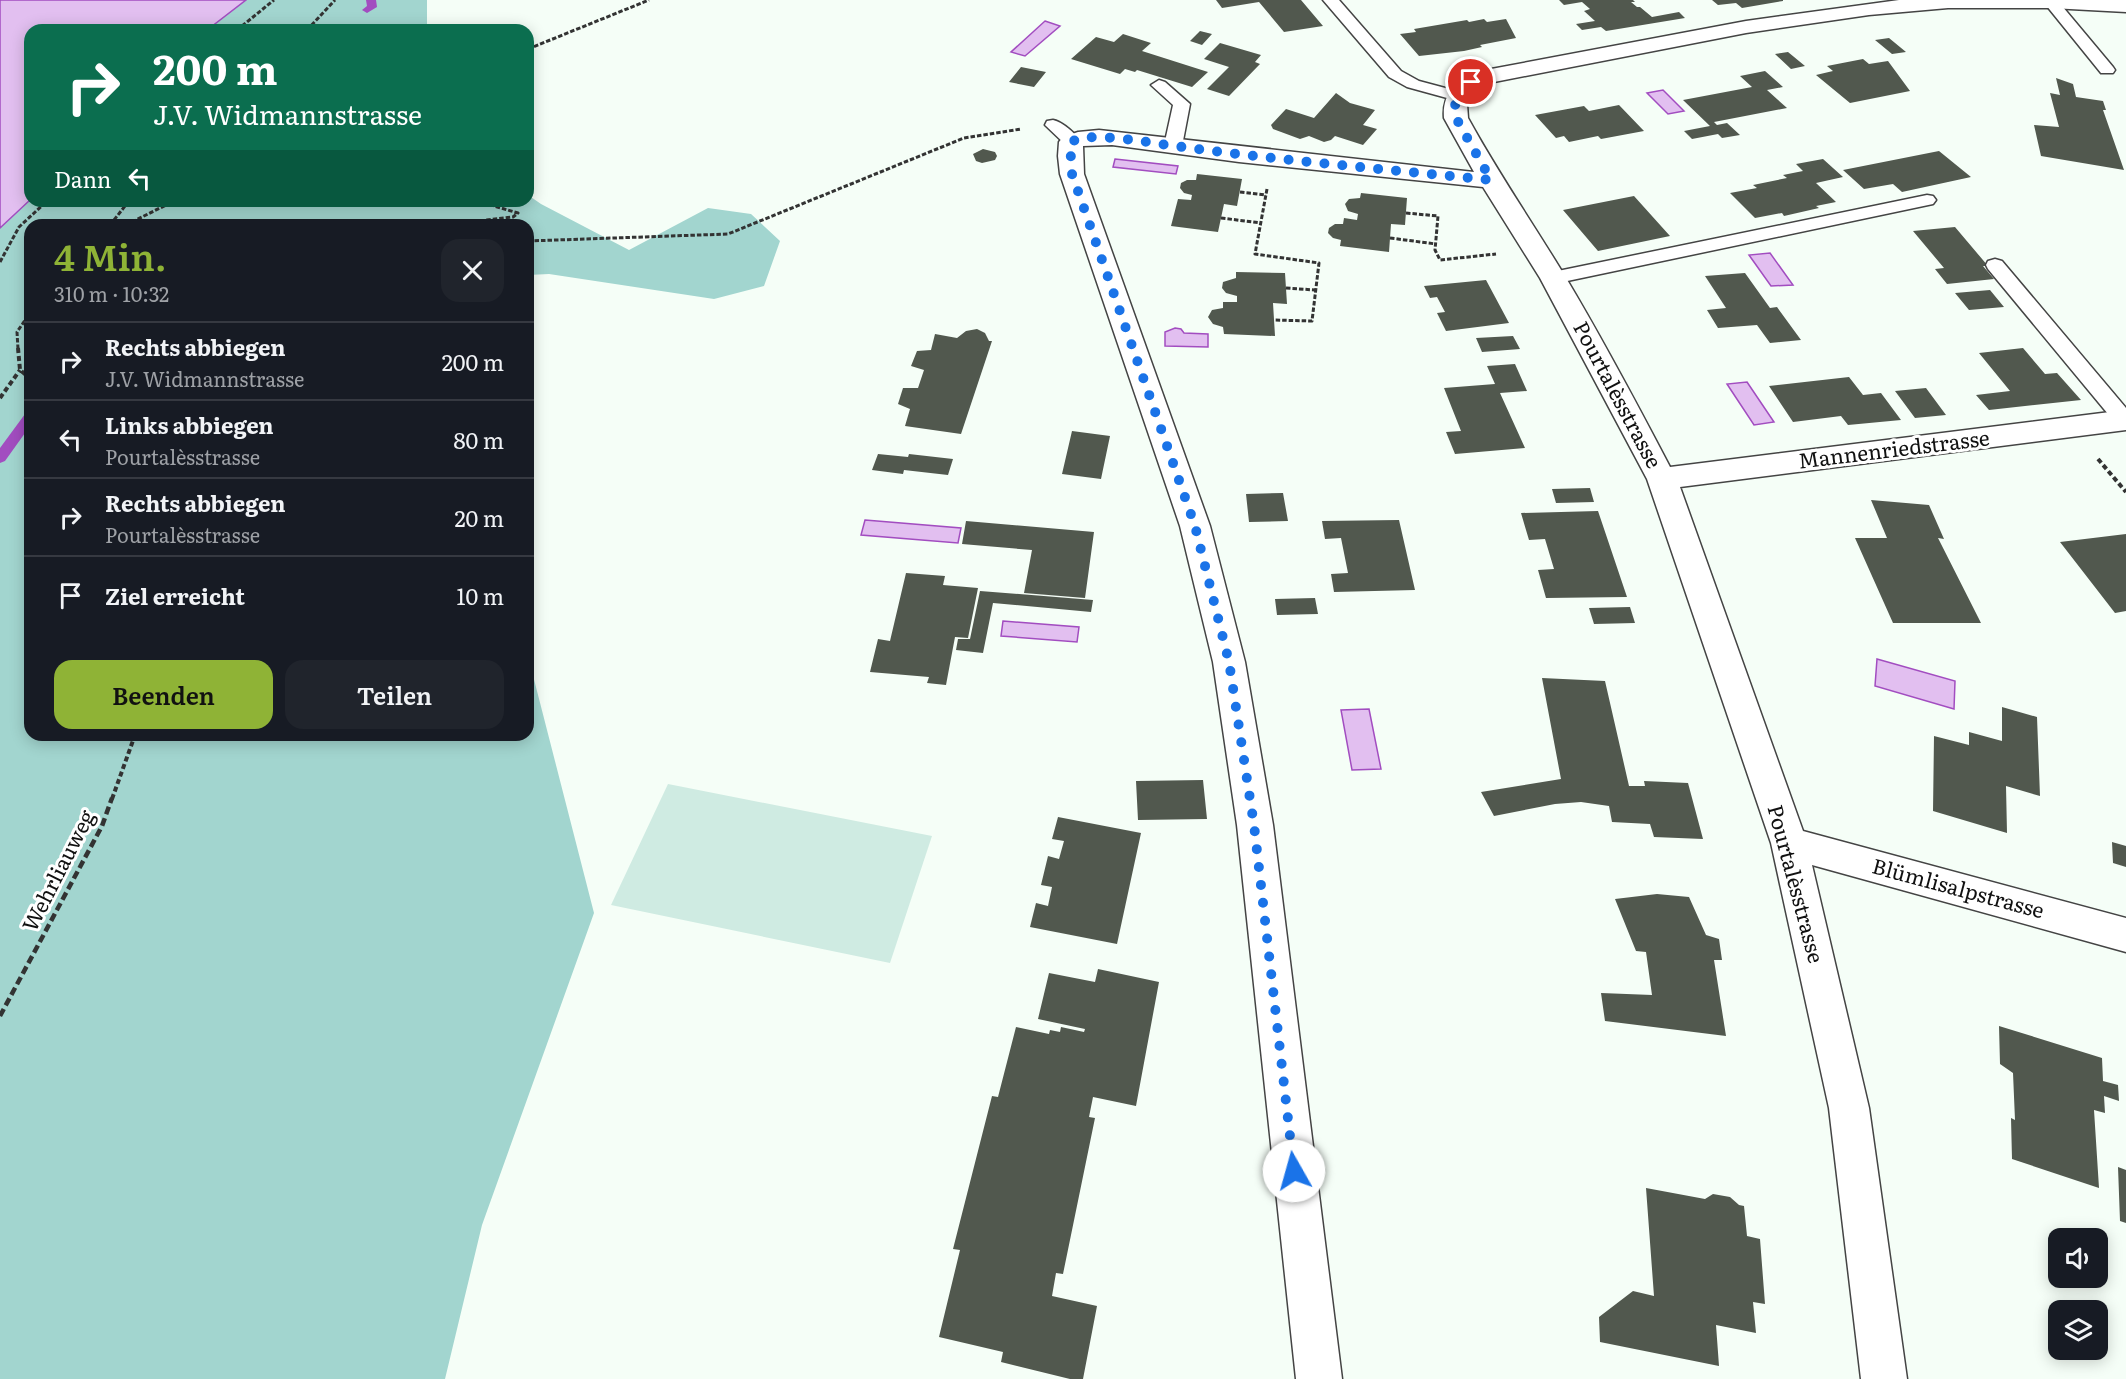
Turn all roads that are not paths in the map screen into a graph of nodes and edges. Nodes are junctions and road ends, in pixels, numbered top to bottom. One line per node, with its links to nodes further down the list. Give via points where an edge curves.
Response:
1 (1331, 0): 6 (lane, via 1395,74 1413,84)
2 (2051, 2): 3 (street); 4 (lane); 6 (street, via 1948,2 1814,16 1497,73 1471,82)
3 (2126, 6)
4 (2107, 70)
5 (1159, 85): 7 (lane, via 1182,104)
6 (1458, 96): 8 (street, Pourtalèsstrasse, via 1456,118)
7 (1173, 146): 8 (street); 16 (street, via 1063,133 1072,174 1195,526 1229,662 1256,837)
8 (1491, 180): 11 (street, Pourtalèsstrasse)
9 (1927, 200): 11 (lane)
10 (1995, 265): 12 (lane)
11 (1553, 279): 13 (street, Pourtalèsstrasse)
12 (2125, 421): 13 (street, Mannenriedstrasse)
13 (1662, 479): 14 (street, Pourtalèsstrasse)
14 (1789, 843): 15 (street, Blümlisalpstrasse); 17 (street, Pourtalèsstrasse, via 1849,1108)
15 (2126, 935)
16 (1318, 1379)
17 (1884, 1379)

